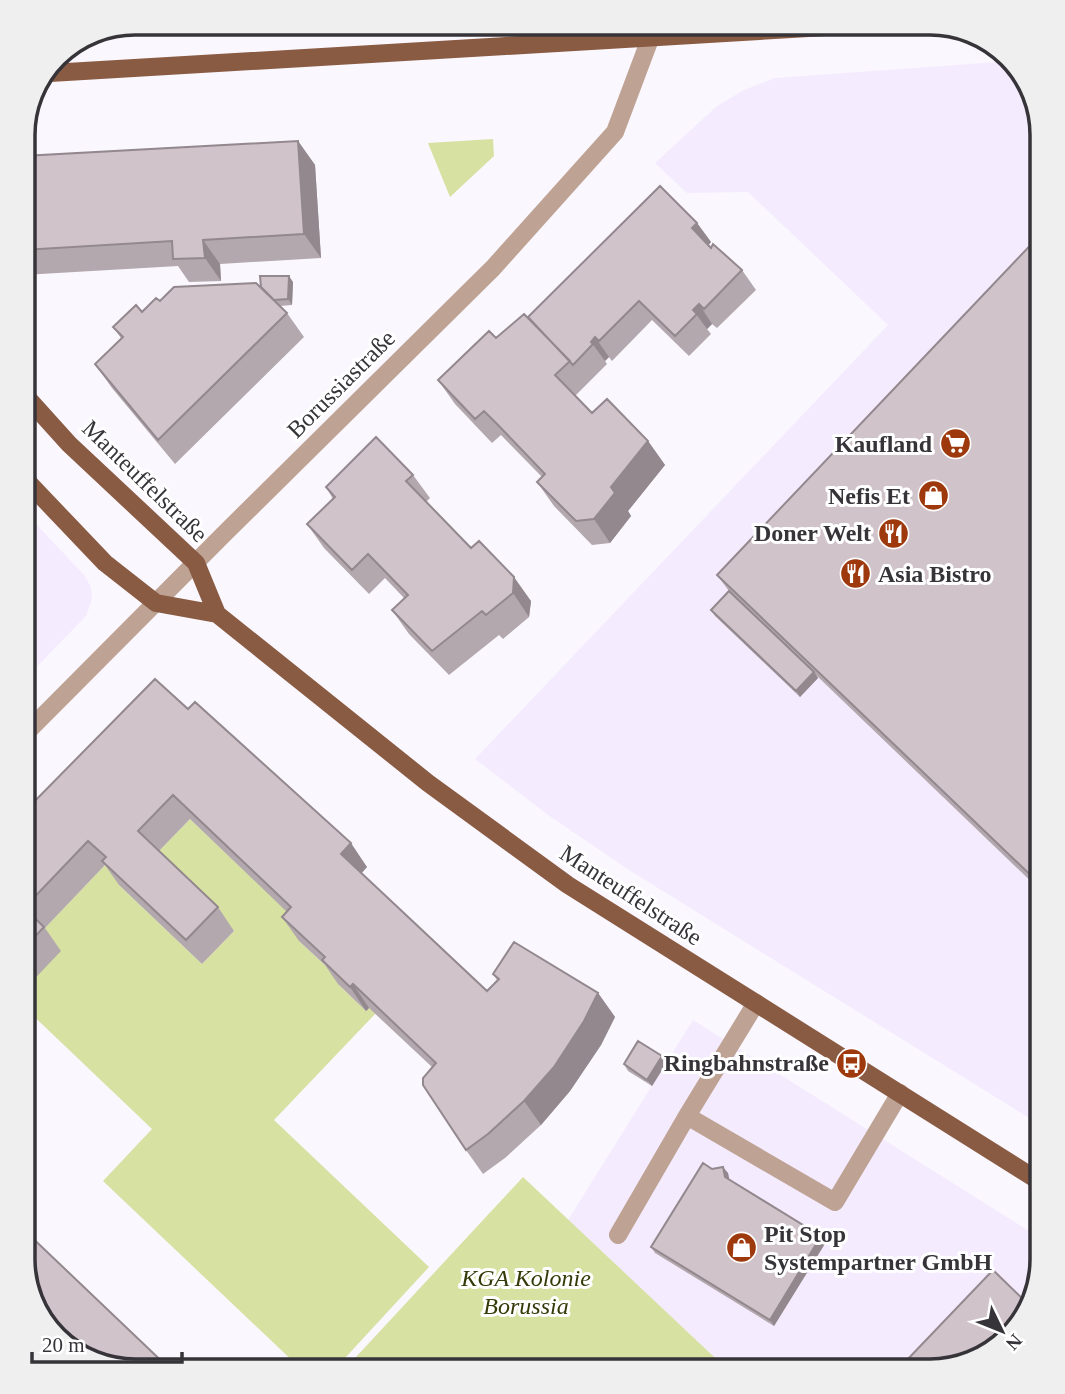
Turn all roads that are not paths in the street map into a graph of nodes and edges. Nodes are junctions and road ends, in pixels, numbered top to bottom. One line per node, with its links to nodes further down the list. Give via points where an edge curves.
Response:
1 (583, 35): 3 (main road)
2 (651, 35): 6 (street, Borussiastraße, via 615,132 493,268)
3 (57, 72)
4 (35, 406): 6 (main road, Manteuffelstraße)
5 (35, 490): 7 (main road, Manteuffelstraße, via 105,563)
6 (196, 562): 7 (street, Borussiastraße); 8 (main road, Manteuffelstraße)
7 (156, 603): 8 (main road, Manteuffelstraße); 9 (street, Borussiastraße)
8 (217, 614): 10 (main road, Manteuffelstraße, via 538,865)
9 (35, 724)
10 (756, 1003): 11 (main road, Manteuffelstraße); 12 (street)
11 (900, 1093): 12 (street, via 835,1202); 13 (main road, Manteuffelstraße)
12 (687, 1116): 14 (street)
13 (1030, 1175)
14 (618, 1235)

